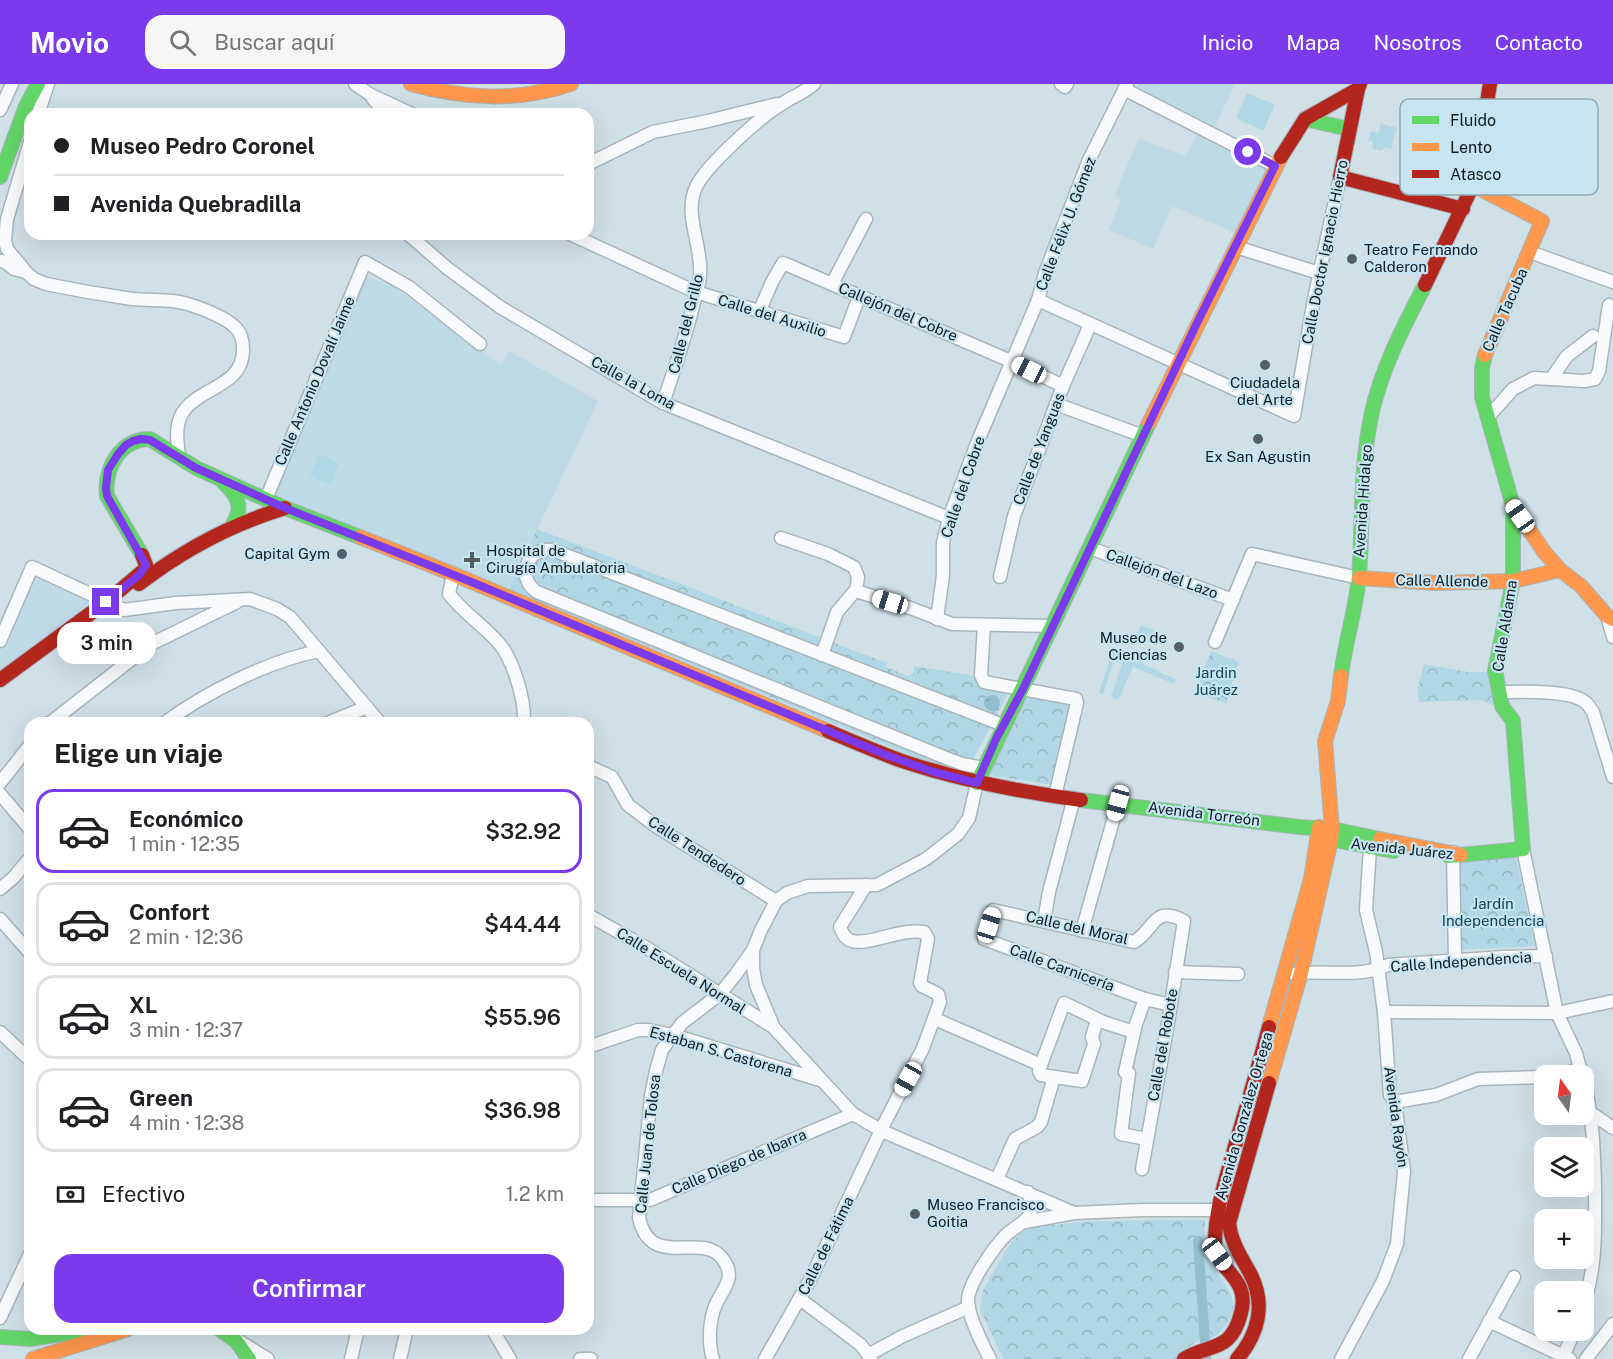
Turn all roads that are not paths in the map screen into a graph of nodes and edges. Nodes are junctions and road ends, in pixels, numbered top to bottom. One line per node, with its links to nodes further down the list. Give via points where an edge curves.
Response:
1 (12, 84): 18 (street)
2 (38, 84): 14 (street)
3 (48, 84): 15 (street)
4 (355, 84): 11 (street)
5 (411, 84): 6 (street, via 446,93 505,98)
6 (571, 84)
7 (814, 84): 13 (street, Calle del Grillo)
8 (1490, 84): 12 (street, Avenida Hidalgo)
9 (1125, 87): 24 (street); 44 (street, Calle Félix U. Gómez, via 1085,171)
10 (1359, 87): 20 (street); 21 (street, Calle Doctor Ignacio Hierro)
11 (371, 95): 16 (street); 17 (street)
12 (1487, 99)
13 (784, 102): 22 (street, via 653,132); 42 (street, Calle del Grillo, via 736,142 697,184 692,196 700,275)
14 (25, 108)
15 (40, 108)
16 (382, 108)
17 (399, 108)
18 (0, 110)
19 (24, 111): 25 (street)
20 (1305, 119): 21 (street); 24 (street)
21 (1349, 129): 26 (street, Calle Doctor Ignacio Hierro)
22 (594, 161)
23 (24, 162): 38 (street, via 5,234 7,249)
24 (1275, 166): 35 (street)
25 (0, 177)
26 (1340, 177): 27 (street); 39 (street, Calle Doctor Ignacio Hierro)
27 (1400, 193)
28 (1409, 195): 31 (street)
29 (1469, 195): 31 (street, Avenida Hidalgo)
30 (1492, 195): 36 (street, Calle Tacuba, via 1542,221)
31 (1463, 209): 71 (street, Avenida Hidalgo, via 1392,349 1372,410 1365,450)
32 (866, 219): 41 (street)
33 (415, 240): 54 (street, Calle la Loma, via 500,307)
34 (583, 240): 42 (street, Calle del Auxilio)
35 (1236, 247): 39 (street); 51 (street)
36 (1530, 252): 40 (street); 56 (street, Calle Tacuba, via 1486,350 1482,397)
37 (0, 261): 38 (street)
38 (27, 273): 58 (street, via 46,284 134,299 180,302 219,316 238,329 243,359 220,386 193,400 181,415 177,432)
39 (1319, 273): 51 (street, Calle Doctor Ignacio Hierro, via 1294,416)
40 (1613, 282)
41 (832, 284): 43 (street, Callejón del Cobre); 46 (street, Callejón del Cobre, via 783,263)
42 (696, 292): 46 (street, Calle del Auxilio); 54 (street, Calle del Grillo)
43 (859, 297): 46 (street, Calle del Auxilio, via 844,337); 50 (street, Callejón del Cobre)
44 (1038, 300): 47 (street); 50 (street, Calle Félix U. Gómez)
45 (1610, 305): 52 (street, via 1595,379)
46 (759, 312)
47 (1090, 325): 51 (street); 53 (street, Calle de Yanguas)
48 (1593, 336): 52 (street, via 1567,356)
49 (480, 344): 60 (street, Calle Antonio Dovalí Jaime, via 409,287 365,262)
50 (1013, 362): 53 (street, Callejón del Cobre); 63 (street, Calle del Cobre)
51 (1179, 363): 57 (street)
52 (1551, 379): 56 (street, via 1534,378 1513,389)
53 (1063, 386): 55 (street, Calle de Yanguas)
54 (663, 403): 63 (street, Calle la Loma)
55 (1056, 404): 57 (street); 70 (street, Calle de Yanguas, via 1014,516)
56 (1488, 417): 61 (street, Calle Tacuba)
57 (1143, 436): 67 (street)
58 (179, 456): 59 (street, Avenida Torreón); 76 (street, Avenida Torreón, via 150,440 133,441 108,470 107,496 146,567)
59 (219, 479): 60 (street, Avenida Torreón); 64 (street, via 239,501 239,516)
60 (266, 499): 62 (street, Avenida Torreón); 64 (street)
61 (1513, 506): 68 (street); 72 (street, Calle Aldama)
62 (285, 508): 65 (street); 69 (street, Avenida Torreón)
63 (949, 518): 78 (street, Calle del Cobre, via 943,543)
64 (233, 524): 65 (street)
65 (216, 536): 76 (street)
66 (781, 538): 73 (street, via 854,567 858,577)
67 (1090, 548): 75 (street, Callejón del Lazo); 80 (street)
68 (1560, 570): 72 (street, Calle Allende); 77 (street, via 1581,586)
69 (453, 574): 95 (street, via 449,594 499,642 510,659); 102 (street, Avenida Torreón, via 886,755)
70 (1000, 577)
71 (1359, 578): 72 (street, Calle Allende, via 1435,583); 75 (street, via 1252,555); 108 (street, Avenida Hidalgo, via 1338,701 1325,741)
72 (1513, 581): 89 (street, Calle Aldama, via 1496,670)
73 (856, 591): 78 (street); 85 (street, via 837,612)
74 (241, 600): 76 (street, via 124,610); 84 (street, via 261,602 290,617); 91 (street, via 151,645)
75 (1233, 600): 83 (street)
76 (109, 604): 82 (street, via 32,567); 86 (street); 88 (street)
77 (1610, 618): 81 (street)
78 (938, 619): 79 (street, via 952,624)
79 (984, 625): 80 (street); 87 (street, via 984,682)
80 (1052, 626): 87 (street)
81 (1613, 638)
82 (0, 641)
83 (1215, 642)
84 (319, 651): 90 (street); 92 (street, via 269,665)
85 (822, 654): 96 (street); 98 (street, via 553,550 532,555 526,564 527,583 537,592 962,764)
86 (0, 680)
87 (1023, 689): 96 (street); 104 (street, via 1076,699)
88 (0, 690)
89 (1499, 692): 100 (street, via 1580,698 1593,712); 110 (street, Calle Aldama, via 1502,706 1513,721)
90 (367, 707): 93 (street); 94 (street)
91 (58, 717)
92 (181, 717)
93 (342, 717)
94 (375, 717)
95 (523, 717)
96 (1004, 725): 98 (street)
97 (24, 753): 101 (street)
98 (983, 768): 102 (street)
99 (594, 769): 115 (street, Calle Tendedero, via 612,777 628,805 657,827)
100 (1613, 777)
101 (0, 783)
102 (977, 783): 104 (street, Avenida Torreón); 113 (street, via 969,818 958,834 901,873 877,885)
103 (0, 794): 107 (street)
104 (1054, 796): 105 (street, Avenida Torreón)
105 (1074, 798): 106 (street, Avenida Torreón); 119 (street)
106 (1118, 803): 108 (street, Avenida Torreón); 121 (street)
107 (24, 822)
108 (1325, 833): 109 (street, Avenida Juárez); 111 (street); 128 (street, Avenida González Ortega); 130 (street, Avenida González Ortega)
109 (1370, 848): 111 (street, Avenida Juárez); 126 (street, Avenida Rayón, via 1366,910)
110 (1523, 849): 111 (street, Avenida Juárez); 124 (street, Calle Independencia)
111 (1455, 854): 125 (street)
112 (24, 865): 114 (street)
113 (866, 885): 115 (street, via 808,886); 137 (street, via 840,927 842,935 851,941 863,941 913,930 924,932 928,939 920,983 938,994)
114 (0, 889)
115 (776, 901): 123 (street)
116 (993, 910): 119 (street, Calle del Moral); 132 (street, Calle Carnicería, via 984,939)
117 (594, 918): 131 (street, Calle Escuela Normal)
118 (0, 919): 122 (street)
119 (1044, 921): 121 (street, Calle del Moral)
120 (1184, 921): 121 (street, Calle del Moral, via 1167,915 1156,918 1134,942); 127 (street, Calle del Robote)
121 (1082, 931)
122 (24, 946)
123 (753, 950): 131 (street, Calle Juan de Tolosa); 139 (street, via 756,985)
124 (1546, 956): 125 (street, Calle Independencia); 136 (street, Calle Independencia)
125 (1455, 960): 126 (street, Calle Independencia, via 1388,965)
126 (1378, 970): 128 (street, Calle Independencia); 135 (street, Avenida Rayón)
127 (1175, 972): 129 (street); 134 (street, Calle del Robote)
128 (1301, 973): 130 (street, Calle Independencia); 162 (street, Avenida González Ortega)
129 (1238, 974)
130 (1284, 976): 163 (street, Avenida González Ortega)
131 (720, 994): 139 (street, Calle Escuela Normal); 142 (street, Calle Juan de Tolosa, via 682,1023)
132 (1145, 999): 134 (street, Calle Carnicería); 141 (street)
133 (1613, 1000): 136 (street)
134 (1171, 1005): 156 (street, Calle del Robote)
135 (1384, 1012): 136 (street); 150 (street, Avenida Rayón, via 1390,1095)
136 (1557, 1013): 146 (street, Calle Independencia)
137 (935, 1019): 145 (street); 155 (street, Calle de Fátima)
138 (1097, 1020): 141 (street); 145 (street, via 1064,1003); 147 (street, via 1082,1081)
139 (774, 1028): 149 (street)
140 (0, 1032): 144 (street)
141 (1134, 1032): 156 (street, via 1125,1072 1129,1073 1121,1134)
142 (673, 1035): 143 (street, Estaban S. Castorena, via 638,1030); 149 (street, Estaban S. Castorena); 161 (street, Calle Juan de Tolosa, via 662,1050 656,1071)
143 (594, 1045)
144 (24, 1054)
145 (1041, 1065): 147 (street, via 1041,1075)
146 (1580, 1065)
147 (1054, 1077): 158 (street, via 1041,1122 1015,1139)
148 (1534, 1077): 150 (street, via 1478,1079 1436,1095)
149 (820, 1080): 151 (street)
150 (1395, 1102): 196 (street, Avenida Rayón, via 1404,1172 1397,1244 1383,1281)
151 (853, 1114): 155 (street); 161 (street, Calle Diego de Ibarra, via 650,1200)
152 (1594, 1115): 154 (street)
153 (1592, 1125): 168 (street, Calle Independencia, via 1596,1250)
154 (1613, 1128)
155 (882, 1131): 158 (street); 169 (street, Calle de Fátima)
156 (1146, 1139): 157 (street, Calle del Robote)
157 (1142, 1170)
158 (997, 1179): 159 (street)
159 (1028, 1192): 164 (street); 165 (street, via 1031,1210)
160 (594, 1200): 161 (street, Calle Diego de Ibarra)
161 (642, 1200): 191 (street, Calle Juan de Tolosa, via 639,1218 648,1239 658,1246 709,1250 717,1253 729,1268 728,1286 716,1305 710,1328)
162 (1233, 1209): 163 (street); 195 (street, Avenida González Ortega, via 1229,1223 1232,1243 1253,1279 1260,1301 1256,1327)
163 (1217, 1211): 164 (street); 194 (street, Avenida González Ortega, via 1217,1254 1242,1290 1239,1322 1234,1332 1214,1349)
164 (1074, 1213): 165 (street)
165 (1025, 1222): 170 (street, via 1006,1235 975,1278)
166 (24, 1267): 171 (street)
167 (1514, 1277): 172 (street)
168 (1589, 1281)
169 (800, 1299): 183 (street, via 861,1345); 192 (street, Calle de Fátima)
170 (969, 1307): 183 (street, via 903,1336); 193 (street)
171 (0, 1318)
172 (1490, 1322): 184 (street); 197 (street)
173 (1613, 1324): 198 (street)
174 (55, 1335): 181 (street, via 30,1339)
175 (109, 1335): 185 (street)
176 (228, 1335): 186 (street)
177 (229, 1335): 187 (street)
178 (357, 1335): 188 (street)
179 (406, 1335): 189 (street)
180 (496, 1335): 190 (street)
181 (0, 1337)
182 (1571, 1341): 184 (street)
183 (869, 1357)
184 (1566, 1358)
185 (33, 1359)
186 (249, 1359)
187 (268, 1359)
188 (351, 1359)
189 (400, 1359)
190 (510, 1359)
191 (713, 1359)
192 (765, 1359)
193 (990, 1359)
194 (1184, 1359)
195 (1237, 1359)
196 (1341, 1359)
197 (1468, 1359)
198 (1586, 1359)

